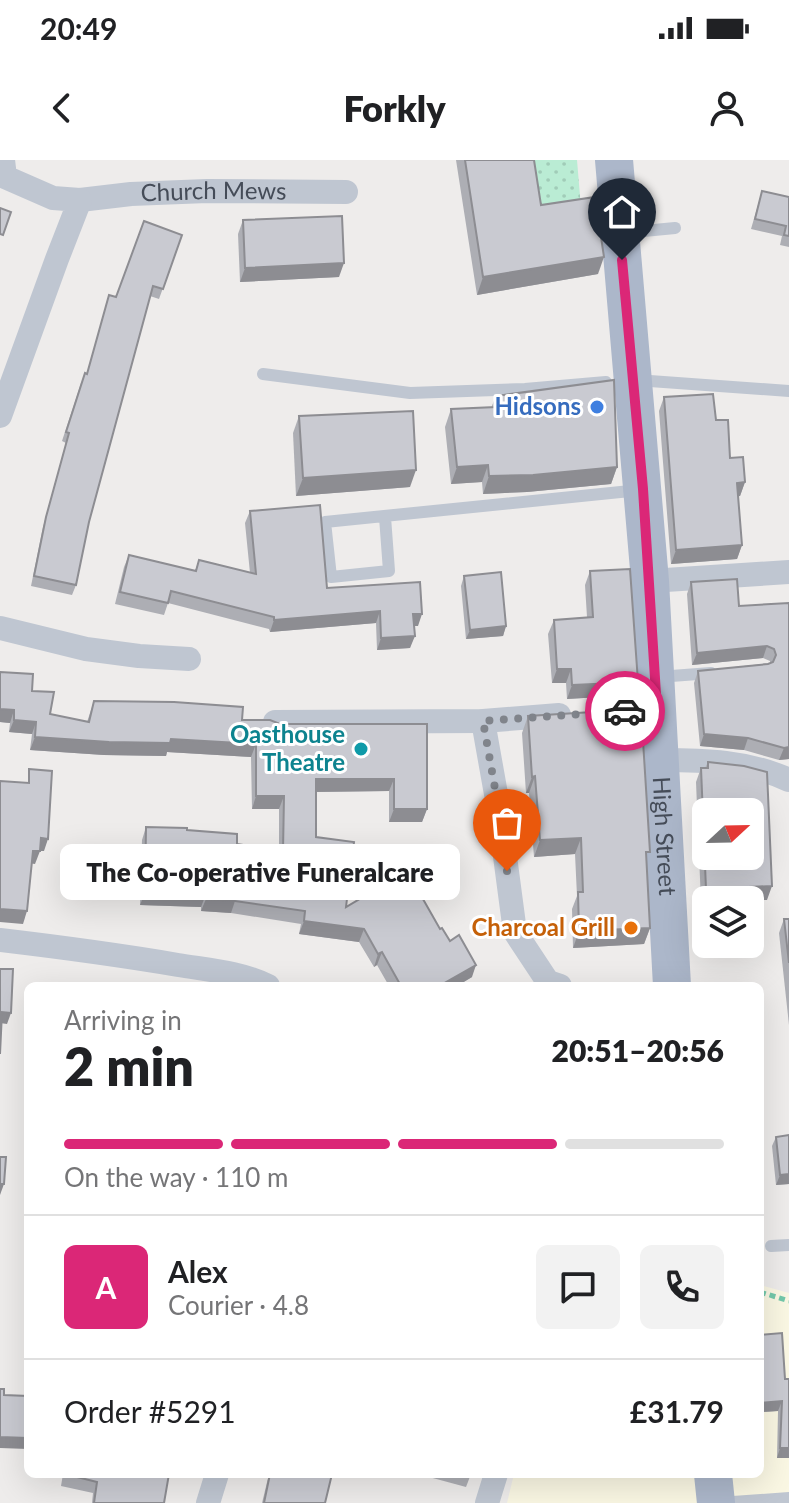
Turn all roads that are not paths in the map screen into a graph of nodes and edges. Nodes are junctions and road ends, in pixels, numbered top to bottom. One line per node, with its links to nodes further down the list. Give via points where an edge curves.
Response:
1 (3, 160): 4 (street, Church Mews, via 5,177 53,198)
2 (614, 160): 6 (main road, High Street)
3 (346, 192): 4 (street, Church Mews, via 207,191)
4 (80, 200): 10 (street)
5 (675, 228): 6 (lane)
6 (620, 233): 8 (main road, High Street)
7 (263, 374): 8 (lane, via 410,393)
8 (633, 380): 9 (lane); 11 (main road, High Street)
9 (789, 391)
10 (0, 416)
11 (643, 489): 12 (lane); 14 (main road, High Street)
12 (385, 517): 12 (lane, via 325,522 331,577 389,571)
13 (789, 572): 14 (street)
14 (650, 581): 18 (main road, High Street)
15 (0, 628): 16 (street, via 86,649)
16 (189, 659)
17 (720, 672): 18 (lane)
18 (648, 699): 22 (main road, High Street)
19 (576, 714): 20 (street)
20 (483, 721): 21 (street); 26 (street, via 515,932)
21 (275, 722)
22 (660, 760): 23 (street, via 719,761 768,770); 27 (main road, High Street)
23 (789, 780)
24 (0, 940): 25 (street, via 114,954)
25 (261, 982)
26 (548, 982)
27 (672, 982)
28 (789, 1245): 29 (lane)
29 (771, 1246)
30 (216, 1478): 34 (street)
31 (495, 1478): 35 (street)
32 (713, 1478): 36 (main road)
33 (789, 1498): 36 (lane)
34 (208, 1503)
35 (487, 1503)
36 (716, 1503)

